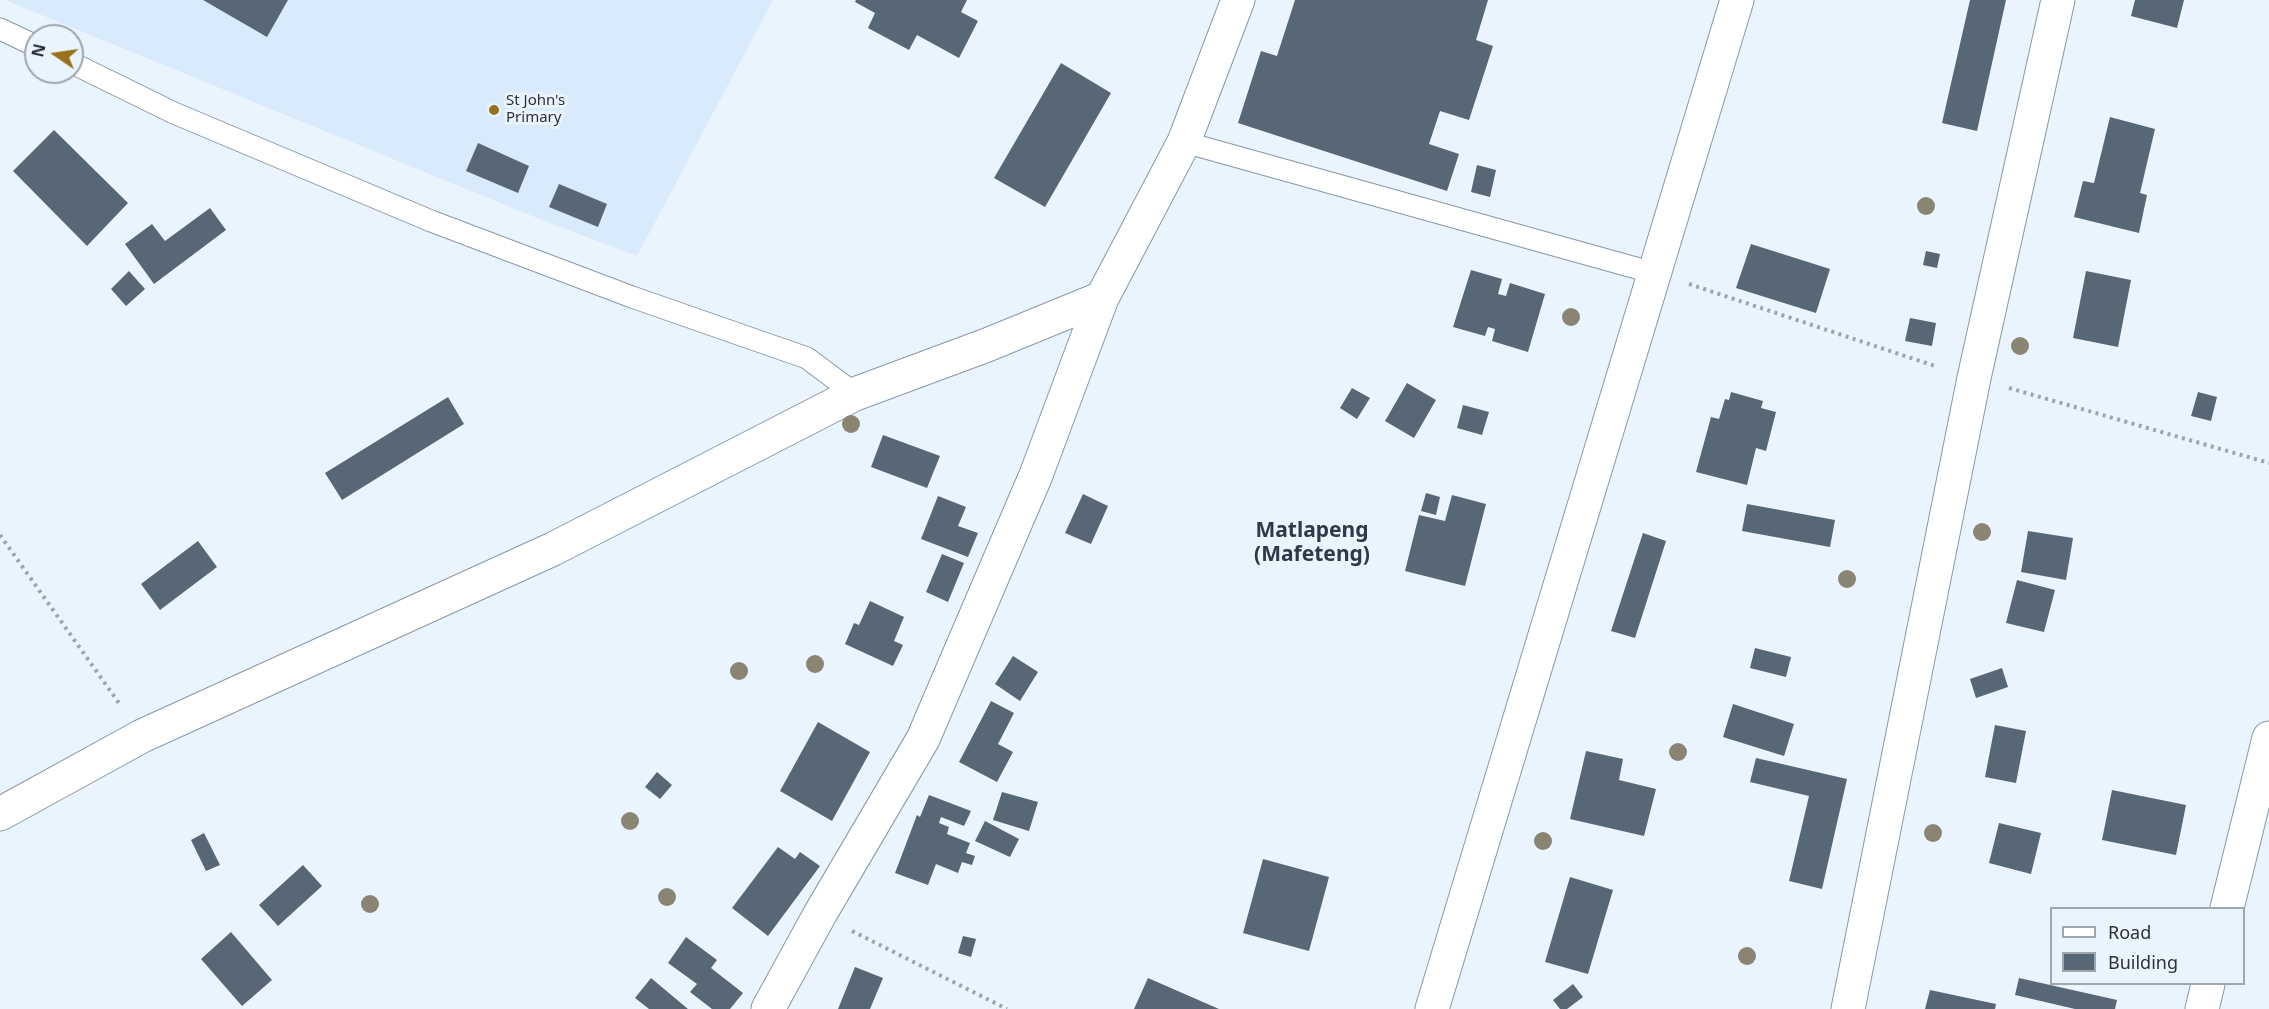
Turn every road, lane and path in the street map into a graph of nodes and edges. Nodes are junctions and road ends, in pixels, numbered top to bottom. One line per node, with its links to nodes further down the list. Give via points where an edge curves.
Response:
1 (1238, 0): 7 (street)
2 (1737, 0): 8 (street)
3 (2058, 0): 21 (street, via 1974,378)
4 (0, 29): 5 (lane)
5 (24, 40)
6 (84, 69): 10 (lane, via 174,113 431,221 807,358)
7 (1184, 142): 8 (lane); 9 (street)
8 (1654, 273): 20 (street)
9 (1102, 298): 10 (street); 16 (street, via 1036,475 923,739)
10 (855, 394): 12 (street, via 553,549)
11 (0, 535): 12 (path)
12 (142, 736): 14 (street)
13 (2269, 738): 15 (street)
14 (0, 814)
15 (2227, 907)
16 (820, 914): 18 (street); 19 (path)
17 (2208, 985): 22 (street)
18 (768, 1009)
19 (1007, 1009)
20 (1432, 1009)
21 (1848, 1009)
22 (2202, 1009)

